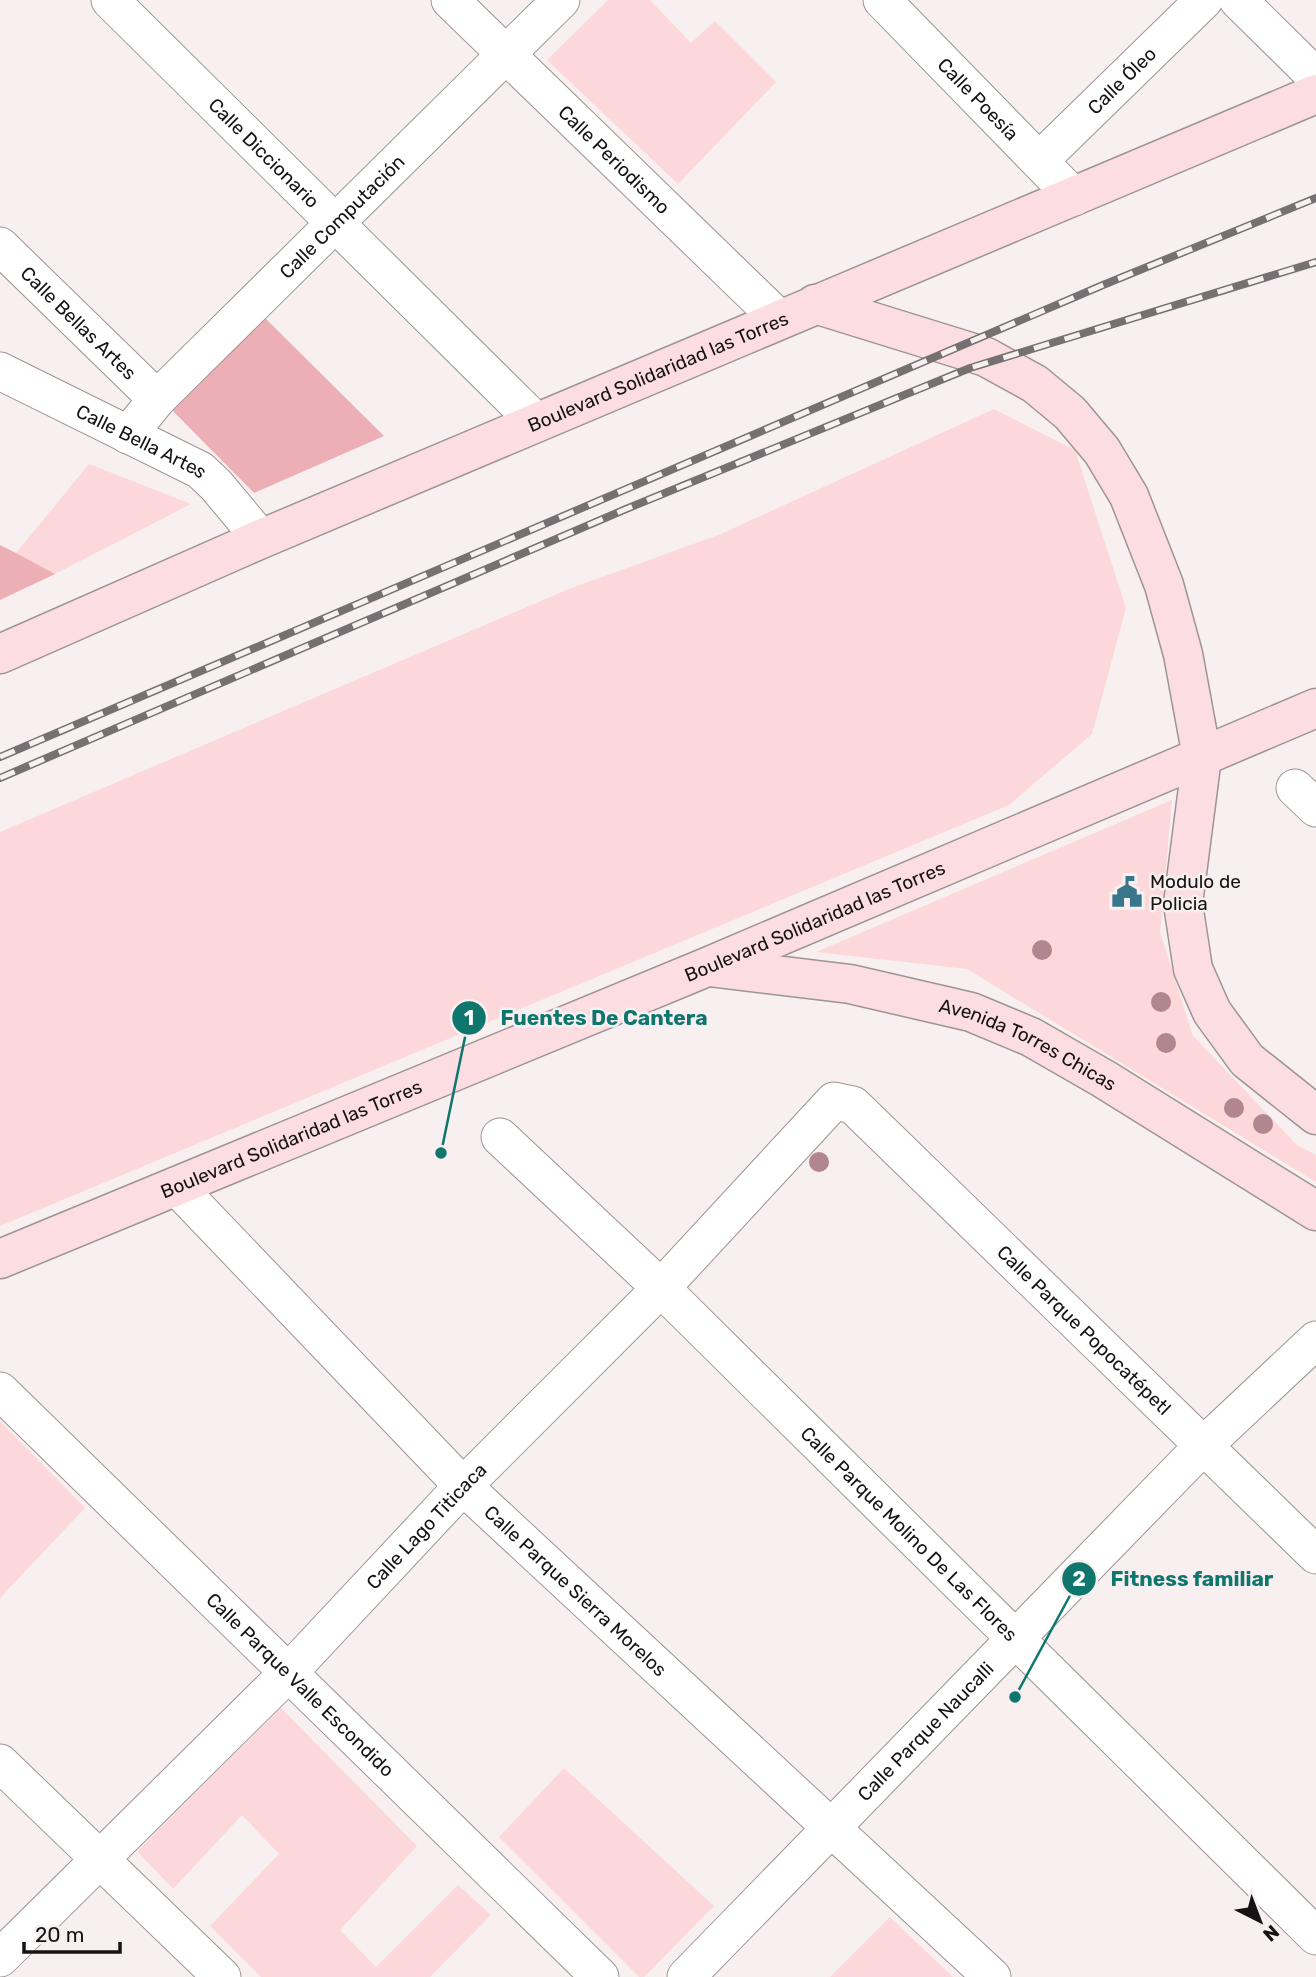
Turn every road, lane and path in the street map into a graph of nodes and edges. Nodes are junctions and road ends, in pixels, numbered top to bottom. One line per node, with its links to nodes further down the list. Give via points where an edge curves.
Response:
1 (110, 0): 12 (street, Calle Diccionario)
2 (450, 0): 7 (street, Calle Periodismo)
3 (561, 0): 7 (street, Calle Computación)
4 (882, 0): 10 (street, Calle Poesía)
5 (1204, 0): 10 (street, Calle Óleo)
6 (1238, 0): 8 (street)
7 (504, 55): 12 (street, Calle Computación); 15 (street, Calle Periodismo)
8 (1316, 77)
9 (1316, 94): 11 (main road, Boulevard Solidaridad las Torres)
10 (1040, 160): 11 (street, Calle Poesía)
11 (1074, 197): 14 (main road, Boulevard Solidaridad las Torres)
12 (334, 221): 17 (street, Calle Computación); 18 (street, Calle Diccionario)
13 (0, 246): 17 (street, Calle Bellas Artes)
14 (815, 304): 15 (main road, Boulevard Solidaridad las Torres); 23 (main road, via 986,357 1035,384 1070,413 1102,451 1129,496 1164,585 1183,654)
15 (779, 319): 18 (main road, Boulevard Solidaridad las Torres)
16 (0, 371): 19 (street, Calle Bella Artes)
17 (157, 399): 19 (street, Calle Computación)
18 (537, 423): 20 (main road, Boulevard Solidaridad las Torres)
19 (128, 435): 20 (street, Calle Bella Artes, via 200,470)
20 (261, 540): 21 (main road, Boulevard Solidaridad las Torres)
21 (0, 654)
22 (1316, 708): 23 (main road, Boulevard Solidaridad las Torres)
23 (1202, 757): 24 (main road, Boulevard Solidaridad las Torres); 26 (main road, via 1183,904 1194,969 1212,1012 1247,1060)
24 (707, 967): 28 (main road, Boulevard Solidaridad las Torres); 29 (main road, Avenida Torres Chicas, via 850,984 971,1012 1031,1037 1104,1079)
25 (853, 1105): 31 (street, Calle Lago Titicaca, via 834,1101); 34 (street, Calle Parque Popocatépetl)
26 (1316, 1115)
27 (500, 1137): 31 (street, Calle Parque Molino De Las Flores)
28 (176, 1186): 30 (main road, Boulevard Solidaridad las Torres); 35 (street, Calle Parque Sierra Morelos)
29 (1316, 1211)
30 (0, 1259)
31 (661, 1287): 35 (street, Calle Lago Titicaca); 37 (street, Calle Parque Molino De Las Flores)
32 (1316, 1340): 34 (street, Calle Parque Naucalli)
33 (0, 1391): 38 (street, Calle Parque Valle Escondido)
34 (1202, 1447): 36 (street, Calle Parque Popocatépetl); 37 (street, Calle Parque Naucalli)
35 (463, 1486): 38 (street, Calle Lago Titicaca); 40 (street, Calle Parque Sierra Morelos)
36 (1316, 1555)
37 (1016, 1636): 40 (street, Calle Parque Naucalli); 42 (street, Calle Parque Molino De Las Flores)
38 (287, 1674): 41 (street, Calle Lago Titicaca); 45 (street, Calle Parque Valle Escondido)
39 (0, 1763): 41 (street)
40 (831, 1828): 46 (street, Calle Parque Naucalli); 47 (street, Calle Parque Sierra Morelos)
41 (101, 1859): 43 (street, Calle Lago Titicaca); 44 (street)
42 (1316, 1936)
43 (0, 1958)
44 (222, 1977)
45 (600, 1977)
46 (686, 1977)
47 (992, 1977)

